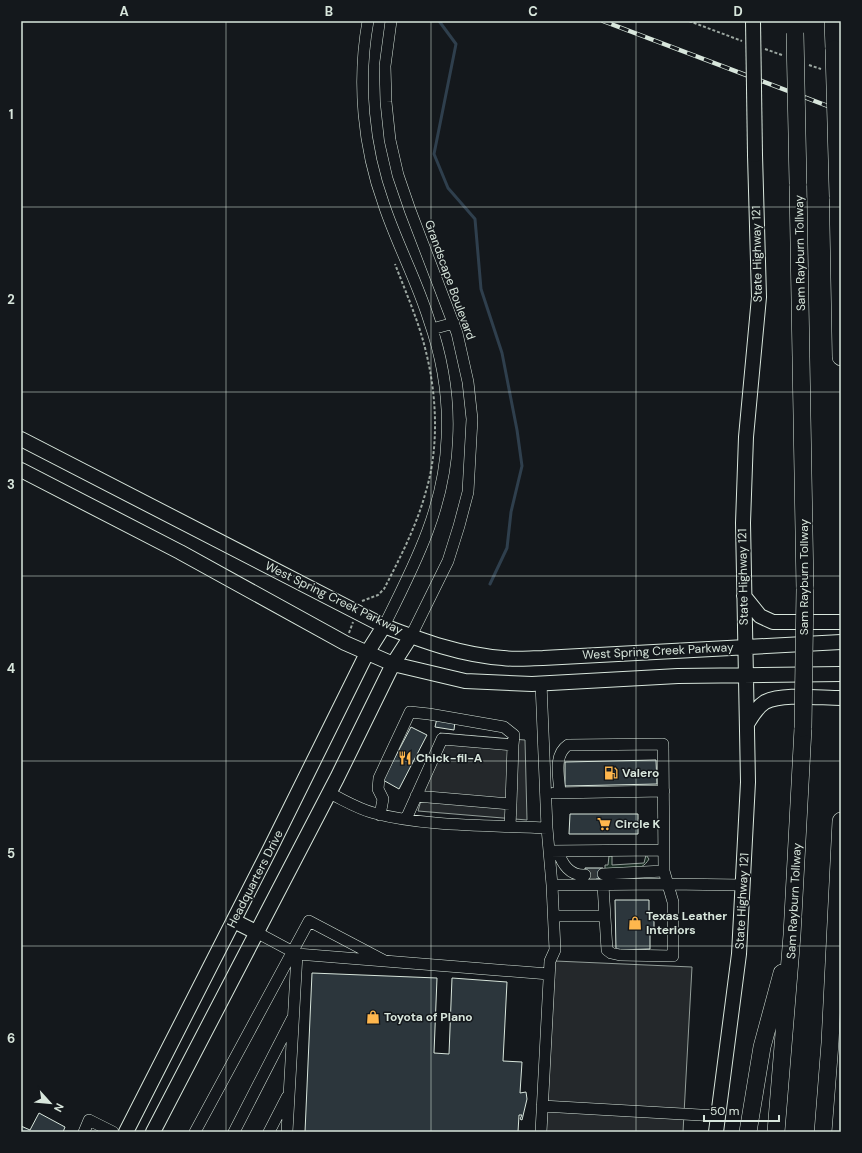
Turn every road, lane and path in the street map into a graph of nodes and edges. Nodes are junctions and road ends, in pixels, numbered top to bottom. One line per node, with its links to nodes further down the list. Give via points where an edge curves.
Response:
1 (368, 21): 8 (street, via 363,62 363,99 371,162 384,205)
2 (391, 21): 7 (street, Grandscape Boulevard, via 386,66 390,140 410,210)
3 (752, 21): 12 (main road, State Highway 121, bridge, via 759,297 746,437)
4 (833, 21): 9 (highway, bridge)
5 (795, 27): 52 (highway, Sam Rayburn Tollway, bridge, via 805,590 802,728)
6 (394, 261): 13 (path, via 427,353 434,410 432,468 415,522 384,589 378,595 362,600)
7 (454, 323): 8 (street); 16 (street, Grandscape Boulevard, via 468,382 472,419 468,492 448,561)
8 (432, 329): 15 (street, via 441,365 446,402 447,438 443,476 435,512 423,546)
9 (841, 357)
10 (21, 439): 13 (main road, West Spring Creek Parkway)
11 (21, 470): 18 (main road, via 180,552)
12 (744, 596): 14 (main road, via 760,616 773,622); 19 (main road, State Highway 121)
13 (357, 611): 15 (main road, West Spring Creek Parkway); 18 (path)
14 (841, 622)
15 (384, 626): 16 (main road, West Spring Creek Parkway); 20 (main road, Headquarters Drive)
16 (411, 636): 19 (main road, West Spring Creek Parkway, via 466,653 504,659); 21 (main road, Headquarters Drive)
17 (841, 642): 19 (main road, West Spring Creek Parkway)
18 (345, 643): 20 (main road)
19 (744, 646): 22 (main road, State Highway 121)
20 (367, 653): 21 (main road); 50 (main road, Headquarters Drive)
21 (393, 664): 24 (main road, via 465,681); 29 (main road, Headquarters Drive)
22 (745, 674): 23 (main road); 24 (main road); 26 (main road, State Highway 121)
23 (841, 674)
24 (541, 683): 30 (street)
25 (841, 698): 26 (main road, via 779,698 765,702 755,711)
26 (747, 724): 47 (main road, State Highway 121, via 748,782)
27 (513, 745): 32 (street, via 442,739); 33 (street); 34 (street, via 514,734 504,727 410,712 379,778 378,789 383,799)
28 (664, 791): 31 (street); 31 (street, via 663,744 568,745 559,755); 39 (street)
29 (329, 793): 34 (street); 51 (main road, Headquarters Drive)
30 (545, 793): 31 (street); 38 (street)
31 (560, 793)
32 (416, 796): 33 (street); 35 (street)
33 (511, 804): 37 (street)
34 (380, 814): 35 (street)
35 (406, 819): 37 (street)
36 (841, 821): 42 (highway)
37 (510, 826): 38 (street)
38 (547, 828): 40 (street)
39 (663, 850): 40 (street); 41 (street)
40 (554, 851): 43 (street, via 570,872); 46 (street)
41 (664, 871): 44 (street); 45 (street)
42 (840, 871): 72 (highway)
43 (585, 875)
44 (603, 880): 45 (street); 46 (street); 49 (street)
45 (666, 884): 47 (street); 49 (street, via 673,902 673,956 612,953 607,950)
46 (552, 885): 48 (street)
47 (743, 885): 59 (main road, State Highway 121, via 739,954)
48 (554, 916): 49 (street); 55 (street, via 555,950 550,961)
49 (605, 916)
50 (234, 921): 51 (main road); 62 (main road, Headquarters Drive)
51 (256, 932): 53 (street); 63 (main road, Headquarters Drive)
52 (792, 934): 70 (highway, via 762,1047); 71 (highway, Sam Rayburn Tollway)
53 (294, 953): 54 (street); 54 (street, via 309,921); 56 (street); 64 (street)
54 (385, 961): 55 (street)
55 (549, 974): 58 (street)
56 (294, 1016): 57 (street); 65 (street)
57 (290, 1093): 66 (street); 67 (street)
58 (542, 1106): 59 (street); 68 (street)
59 (718, 1116): 69 (main road, State Highway 121)
60 (84, 1132): 61 (street, via 89,1120)
61 (113, 1132)
62 (126, 1132)
63 (154, 1132)
64 (195, 1132)
65 (234, 1132)
66 (269, 1132)
67 (287, 1132)
68 (541, 1132)
69 (716, 1132)
70 (748, 1132)
71 (776, 1132)
72 (823, 1132)

